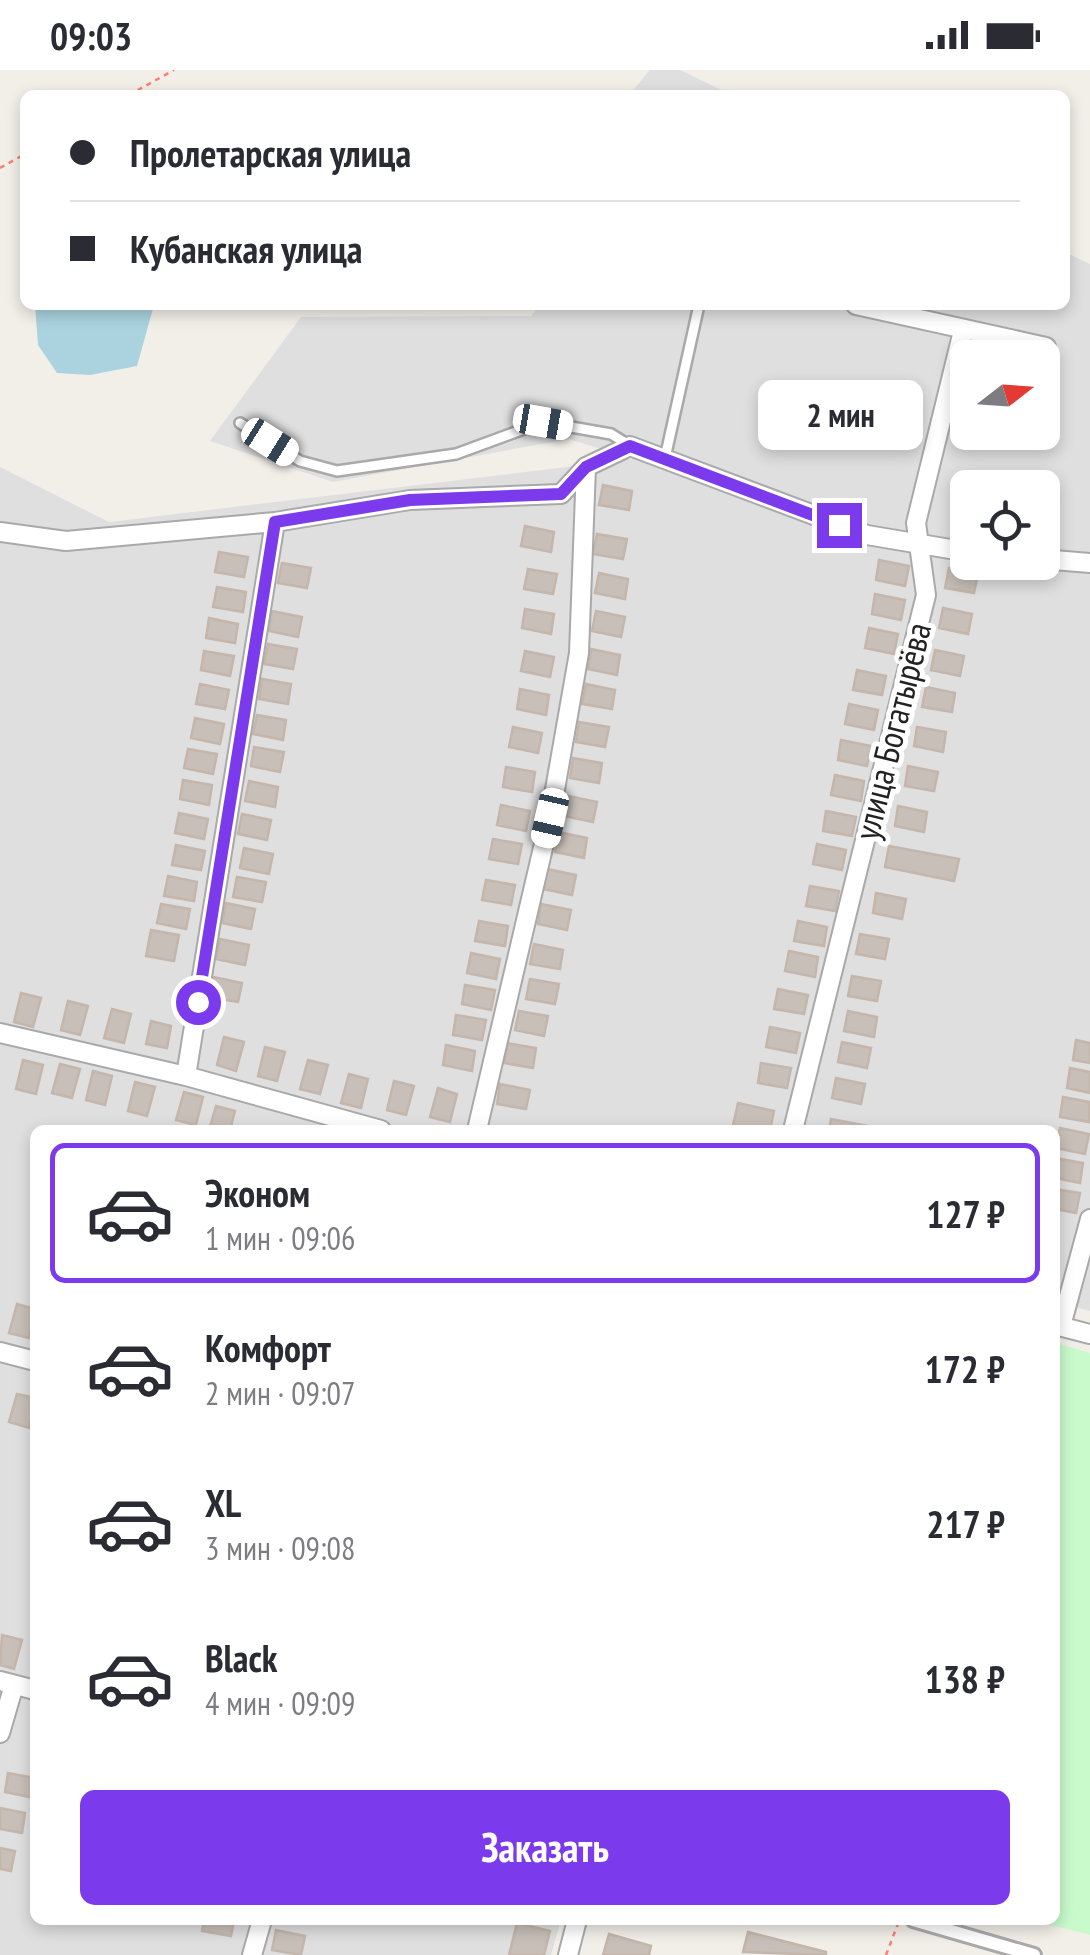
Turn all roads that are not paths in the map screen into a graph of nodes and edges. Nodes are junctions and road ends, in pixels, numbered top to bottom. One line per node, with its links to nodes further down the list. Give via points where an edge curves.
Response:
1 (698, 310): 7 (lane)
2 (877, 310): 3 (street)
3 (963, 331): 4 (street); 11 (street, улица Богатырёва, via 916,524)
4 (1010, 340)
5 (240, 423): 6 (lane, via 300,461 337,470 456,454 543,422 611,434)
6 (630, 446): 7 (street); 8 (street)
7 (665, 459): 11 (street, via 867,535)
8 (586, 467): 9 (street, via 561,494 410,500); 18 (street, via 579,652 550,818)
9 (275, 522): 10 (street, via 66,542); 16 (street)
10 (0, 532)
11 (922, 546): 12 (street); 19 (street, улица Богатырёва, via 926,595)
12 (950, 550)
13 (1060, 560): 14 (street)
14 (1090, 563)
15 (0, 1033): 16 (street)
16 (186, 1076): 17 (street)
17 (325, 1122)
18 (478, 1125)
19 (794, 1125)
20 (1090, 1219): 21 (street)
21 (1060, 1319)
22 (1060, 1326): 23 (street)
23 (1090, 1334)
24 (0, 1352): 25 (street)
25 (30, 1361)
26 (7, 1683): 27 (street)
27 (0, 1733)
28 (261, 1925): 31 (street)
29 (576, 1925): 32 (street)
30 (930, 1925): 33 (street)
31 (252, 1955)
32 (568, 1955)
33 (1034, 1955)

